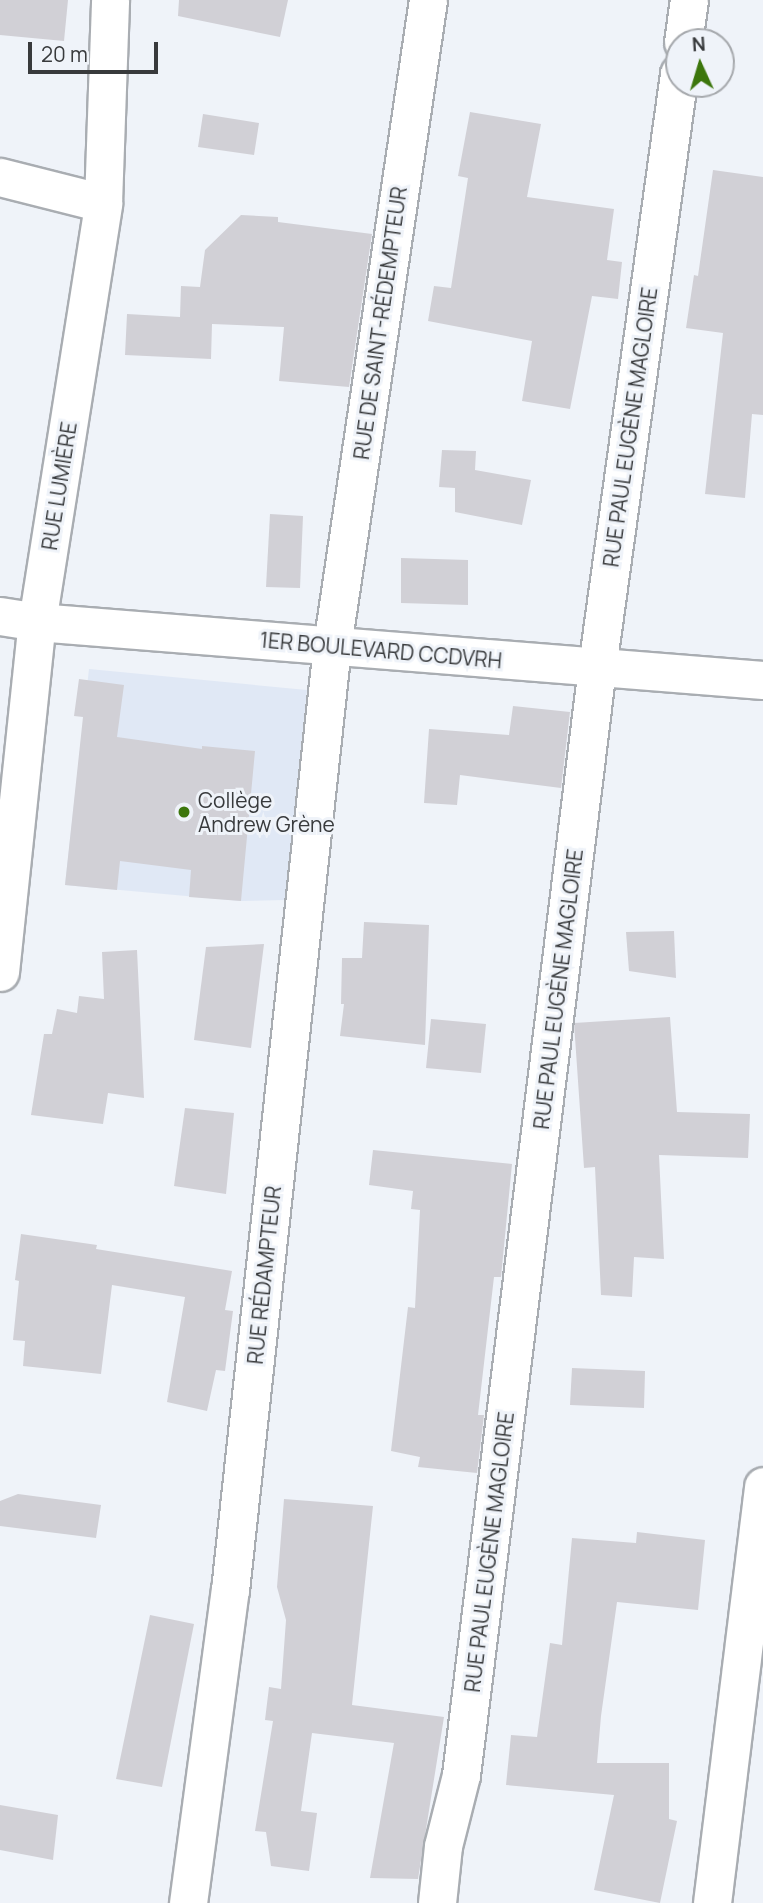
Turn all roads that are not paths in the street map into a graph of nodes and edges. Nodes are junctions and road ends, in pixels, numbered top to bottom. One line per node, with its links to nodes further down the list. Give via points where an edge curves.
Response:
1 (110, 0): 7 (street, RUE LUMIÈRE)
2 (428, 0): 10 (street, RUE DE SAINT-RÉDEMPTEUR)
3 (689, 0): 4 (street)
4 (685, 28)
5 (676, 98): 11 (street, RUE PAUL EUGÈNE MAGLOIRE)
6 (0, 177): 7 (street)
7 (103, 203): 9 (street, RUE LUMIÈRE)
8 (0, 617): 9 (street, 1ER BOULEVARD CCDVRH)
9 (37, 622): 10 (street, 1ER BOULEVARD CCDVRH); 13 (street, RUE LUMIÈRE)
10 (332, 646): 11 (street, 1ER BOULEVARD CCDVRH); 15 (street, RUE RÉDAMPTEUR, via 230,1590)
11 (597, 667): 12 (street, 1ER BOULEVARD CCDVRH); 16 (street, RUE PAUL EUGÈNE MAGLOIRE, via 461,1775 443,1846)
12 (763, 680)
13 (0, 972)
14 (763, 1486): 17 (street)
15 (188, 1903)
16 (437, 1903)
17 (712, 1903)

